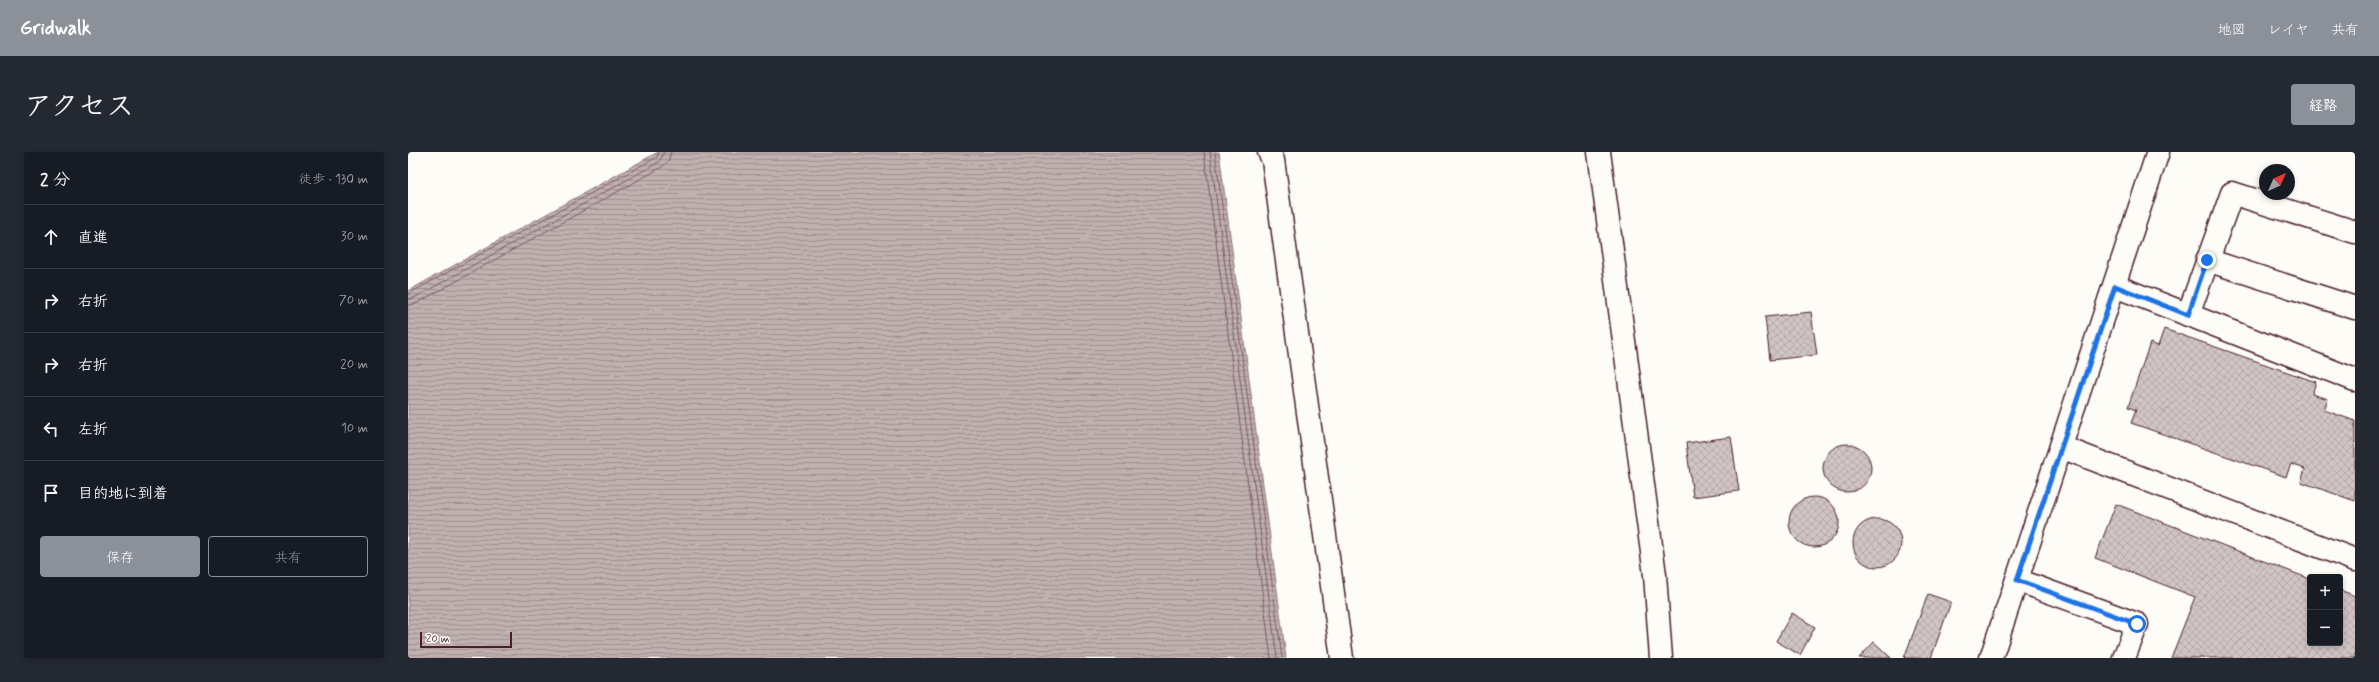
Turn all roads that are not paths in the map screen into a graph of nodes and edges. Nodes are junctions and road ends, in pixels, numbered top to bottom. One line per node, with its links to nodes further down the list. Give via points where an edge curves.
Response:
1 (1269, 152): 13 (street, via 1273,160)
2 (1599, 152): 14 (street, via 1655,575)
3 (2158, 152): 6 (street)
4 (2355, 232): 5 (street, via 2232,193)
5 (2207, 260): 7 (street); 8 (street)
6 (2115, 286): 8 (street); 10 (street)
7 (2355, 308)
8 (2188, 315): 9 (street)
9 (2355, 380)
10 (2061, 447): 11 (street); 12 (street)
11 (2355, 560)
12 (2017, 580): 15 (street); 16 (street, via 2137,624)
13 (1342, 658)
14 (1661, 658)
15 (1991, 658)
16 (2124, 658)

